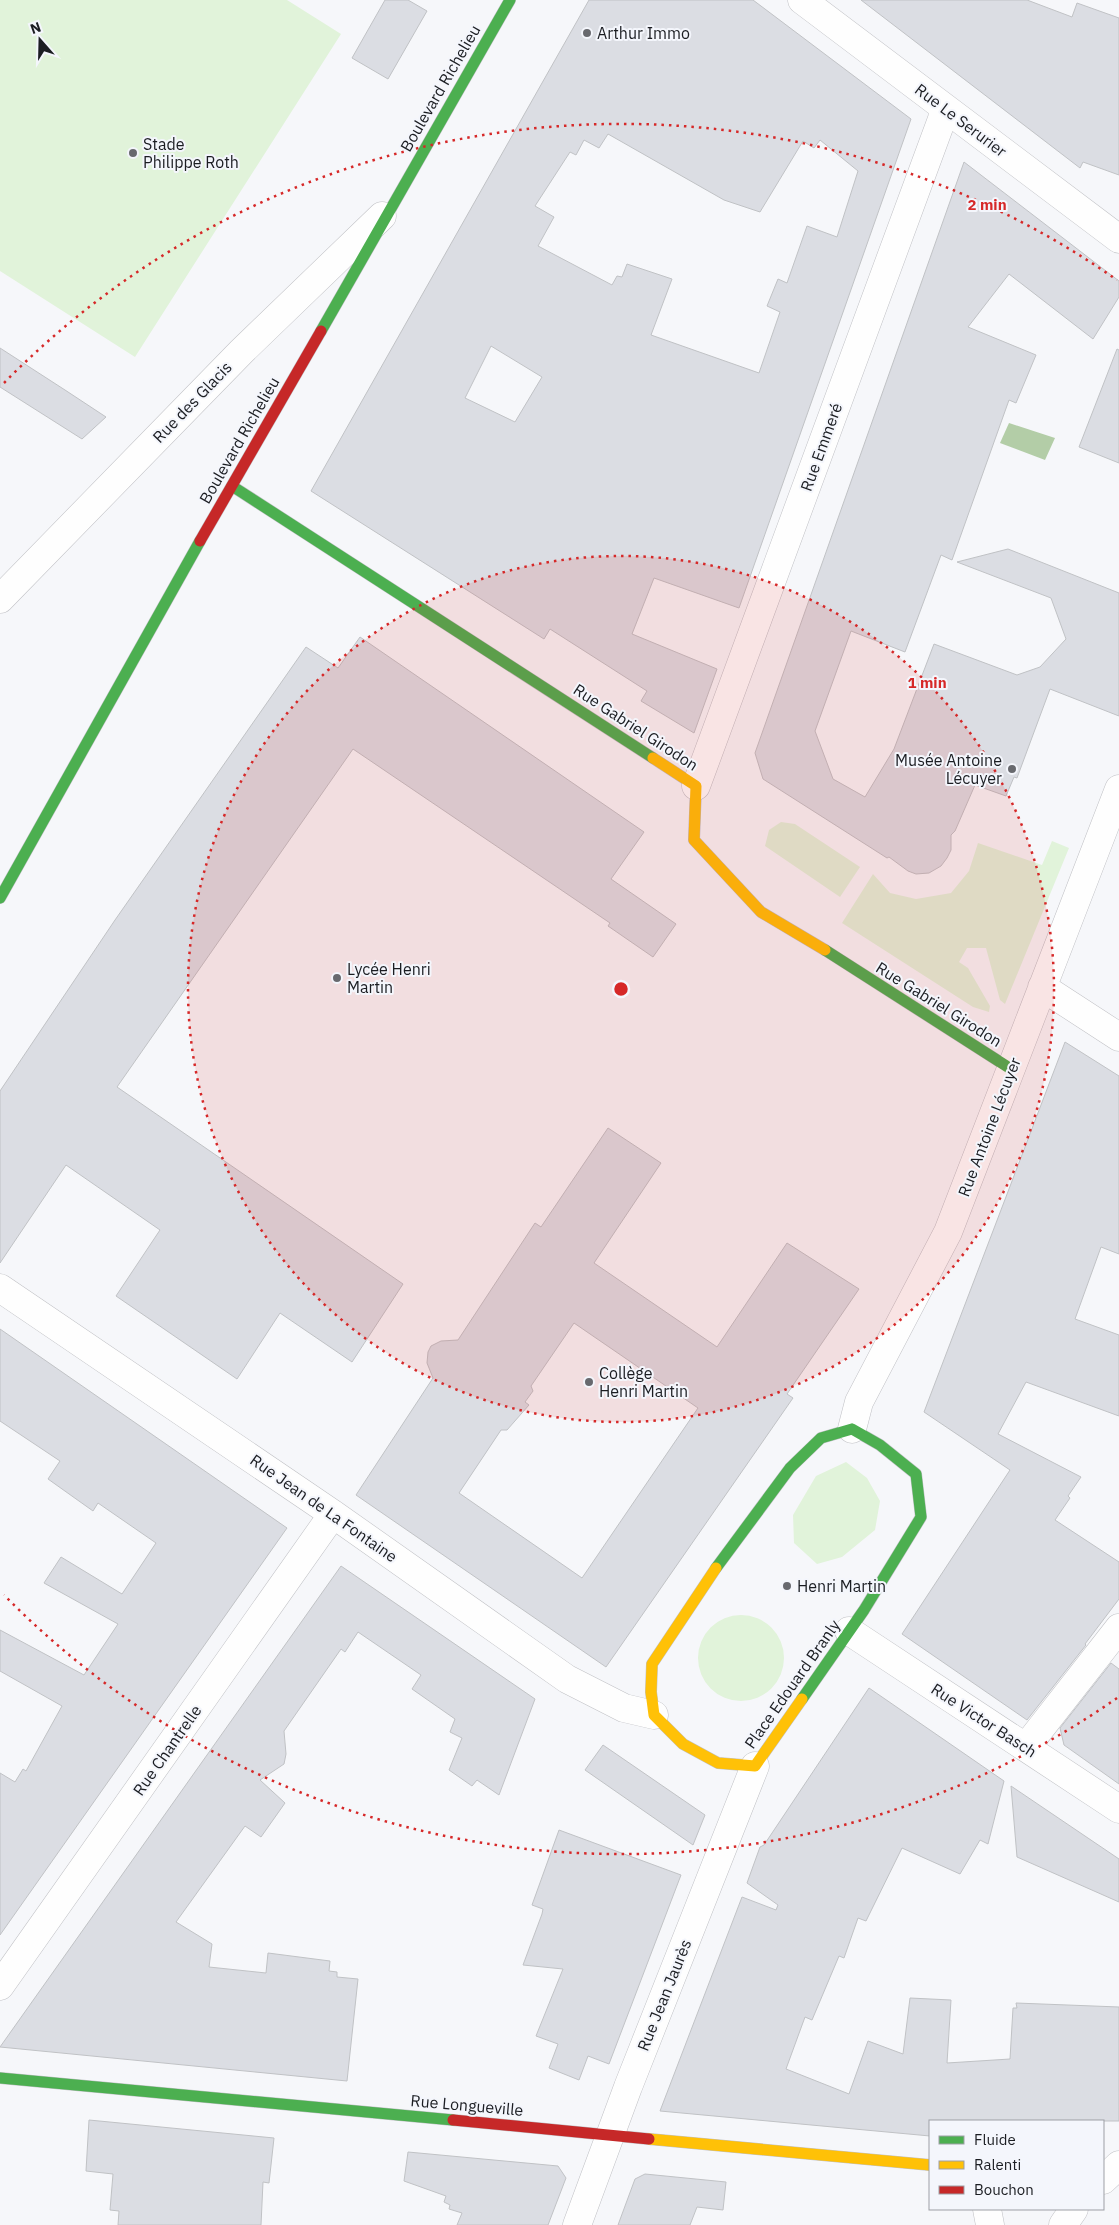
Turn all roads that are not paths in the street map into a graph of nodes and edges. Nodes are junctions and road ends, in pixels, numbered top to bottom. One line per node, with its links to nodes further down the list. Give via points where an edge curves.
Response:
1 (510, 0): 4 (street, Boulevard Richelieu)
2 (802, 0): 3 (street, Rue Le Serurier)
3 (944, 107): 5 (street, Rue Le Serurier); 8 (street, Rue Emmeré)
4 (389, 210): 6 (street, Boulevard Richelieu); 7 (street, Rue des Glacis, via 242,351)
5 (1119, 239)
6 (232, 486): 8 (street, Rue Gabriel Girodon); 10 (street, Boulevard Richelieu)
7 (0, 599)
8 (696, 786): 13 (street, Rue Gabriel Girodon, via 694,840 761,912)
9 (1119, 789): 11 (street, Rue Antoine Lécuyer)
10 (0, 898)
11 (1042, 987): 12 (street); 13 (street, Rue Antoine Lécuyer)
12 (1119, 1037)
13 (1011, 1069): 15 (street, Rue Antoine Lécuyer, via 948,1232 859,1402)
14 (0, 1288): 16 (street, Rue Jean de La Fontaine)
15 (852, 1429): 18 (street, Place Edouard Branly, via 880,1444 916,1474 921,1517); 19 (street, via 821,1438 790,1468 728,1550 652,1664)
16 (333, 1514): 19 (street, Rue Jean de La Fontaine, via 568,1679 624,1708); 23 (street, Rue Chantrelle)
17 (1119, 1628): 20 (street)
18 (849, 1631): 20 (street, Rue Victor Basch); 21 (street, Place Edouard Branly)
19 (654, 1714): 21 (street, Place Edouard Branly, via 683,1744 718,1763)
20 (1026, 1747): 22 (street, Rue Victor Basch)
21 (755, 1766): 25 (street, Rue Jean Jaurès, via 628,2086)
22 (1119, 1809)
23 (0, 1986)
24 (0, 2078): 25 (street, Rue Longueville)
25 (612, 2136): 28 (street, Rue Longueville); 33 (street, Rue Jean Jaurès)
26 (1119, 2158): 27 (street)
27 (1104, 2163)
28 (929, 2165)
29 (1119, 2165): 30 (street)
30 (1104, 2179)
31 (987, 2210): 34 (street)
32 (1073, 2210): 35 (street)
33 (578, 2225)
34 (990, 2225)
35 (1063, 2225)

